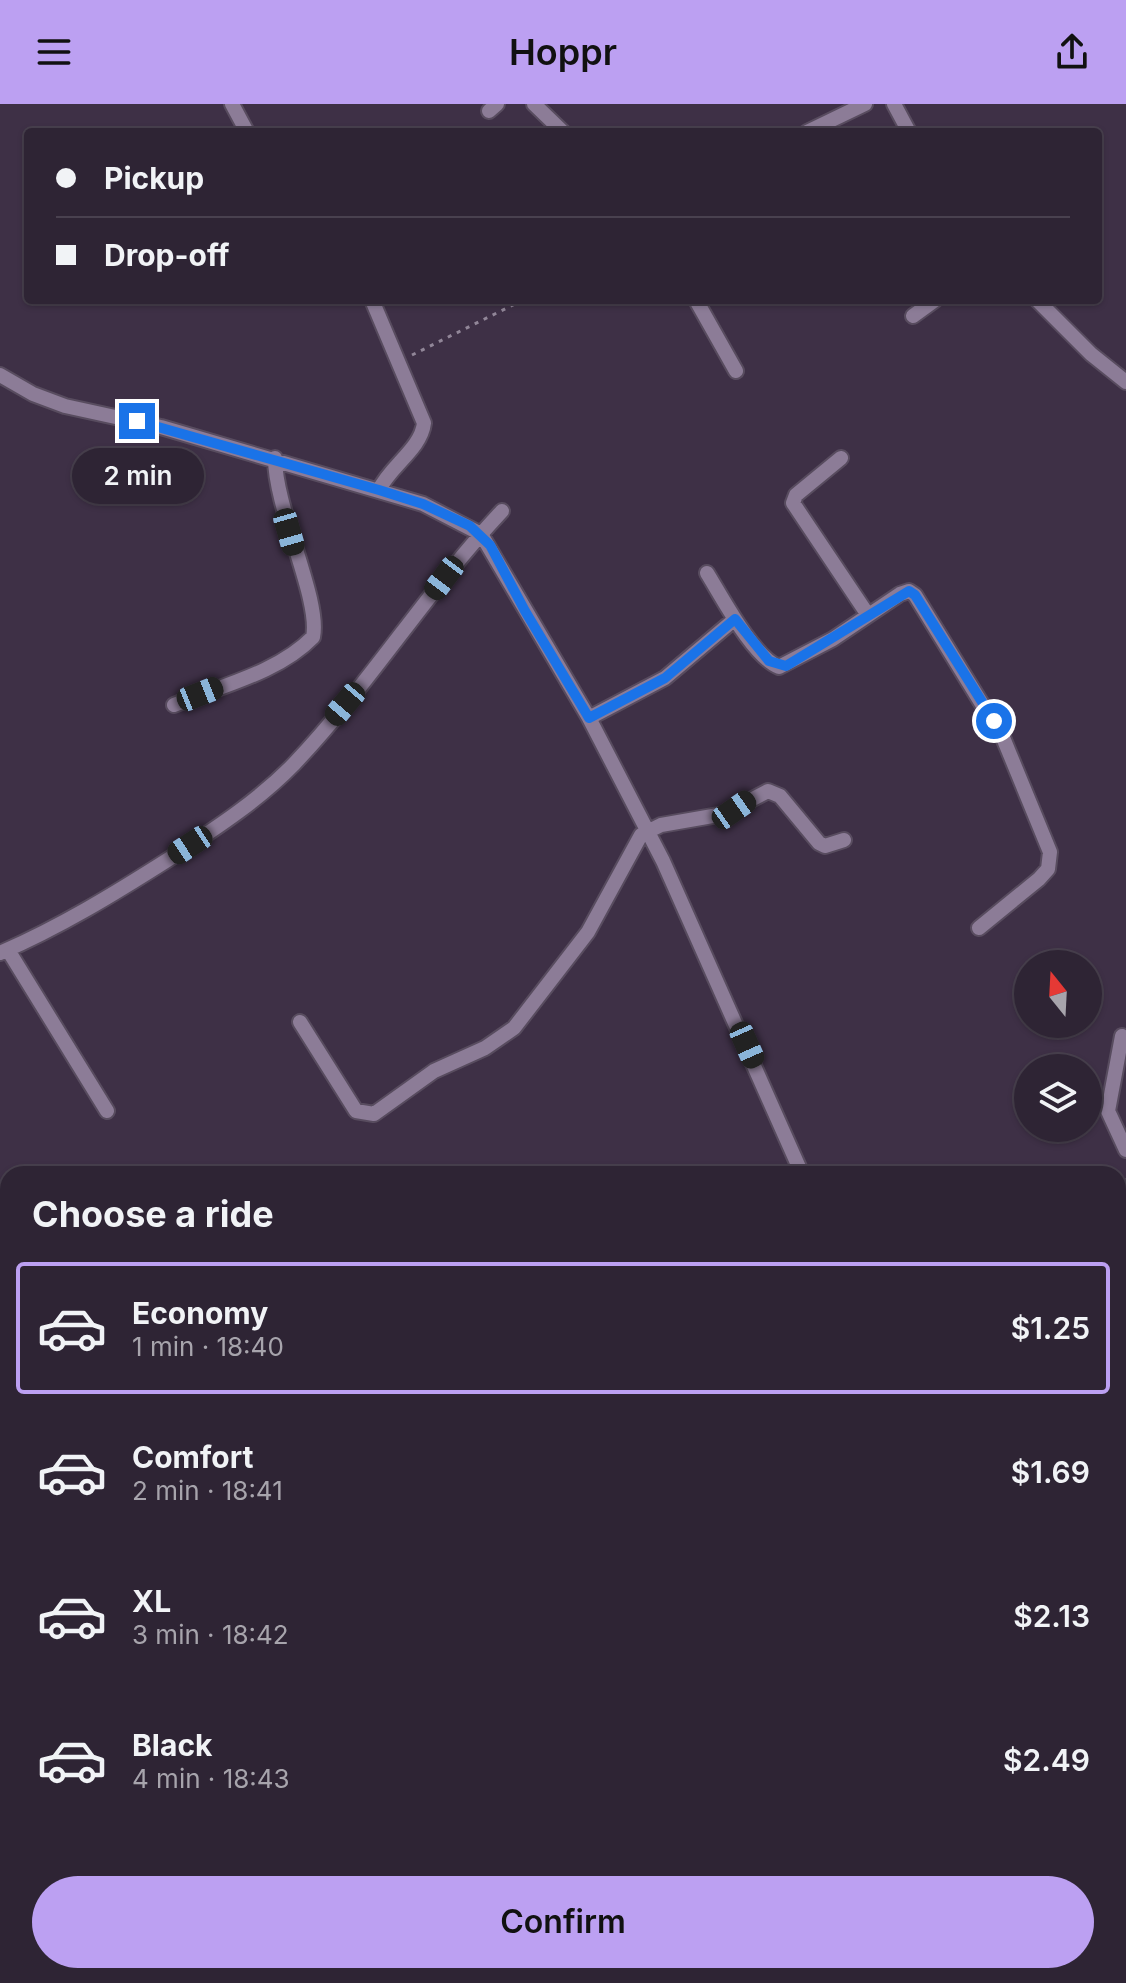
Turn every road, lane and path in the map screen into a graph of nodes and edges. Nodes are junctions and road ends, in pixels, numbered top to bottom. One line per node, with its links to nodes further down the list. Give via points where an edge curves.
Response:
1 (232, 104): 5 (street)
2 (534, 104): 6 (street)
3 (865, 104): 7 (street)
4 (894, 104): 8 (street)
5 (245, 128)
6 (559, 128)
7 (815, 128)
8 (907, 128)
9 (374, 304): 15 (street)
10 (515, 304): 15 (path)
11 (698, 304): 16 (street)
12 (930, 304): 14 (street)
13 (1041, 304): 18 (street)
14 (913, 316)
15 (398, 362): 21 (street, via 421,413 423,431)
16 (736, 371)
17 (0, 375): 19 (street, via 65,406)
18 (1126, 382)
19 (275, 458): 21 (street); 27 (street, via 275,483 312,612 313,637 277,663)
20 (841, 458): 25 (street, via 793,503)
21 (379, 490): 23 (street, via 450,515)
22 (502, 511): 23 (street)
23 (481, 534): 28 (street); 32 (street, via 329,724 274,783 103,901)
24 (707, 573): 26 (street)
25 (868, 615): 26 (street, via 779,667); 31 (street, via 900,594 915,595 999,730 1050,852 1048,869 1039,879)
26 (735, 619): 28 (street, via 665,678)
27 (174, 705)
28 (589, 718): 29 (street)
29 (648, 830): 30 (street, via 724,814 768,791 780,796 819,843); 33 (street, via 630,851 588,932 514,1028 434,1071 382,1110 367,1116 356,1111); 37 (street)
30 (844, 840)
31 (979, 928)
32 (4, 951): 35 (street)
33 (300, 1022)
34 (1122, 1036): 36 (street, via 1108,1111)
35 (107, 1111)
36 (1126, 1150)
37 (798, 1166)

